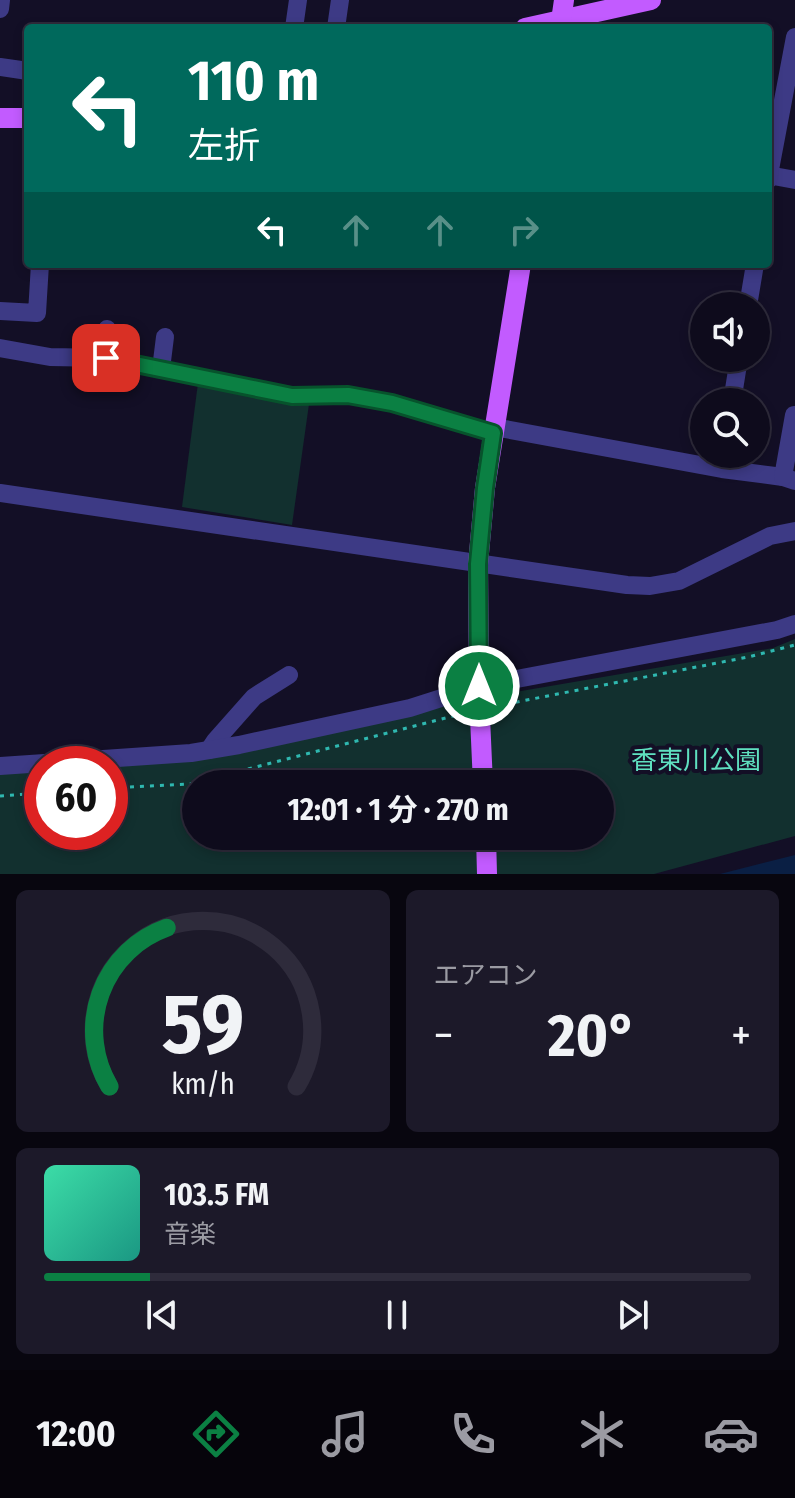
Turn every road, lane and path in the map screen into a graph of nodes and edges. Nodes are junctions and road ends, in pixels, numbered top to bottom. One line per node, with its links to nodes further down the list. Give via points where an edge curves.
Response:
1 (1, 0): 5 (street)
2 (298, 0): 7 (street)
3 (340, 0): 8 (street)
4 (651, 0): 6 (main road)
5 (0, 9)
6 (562, 16): 9 (main road)
7 (295, 24)
8 (337, 24)
9 (537, 24)
10 (795, 37): 15 (street)
11 (0, 67): 12 (street)
12 (24, 70)
13 (0, 118): 14 (main road)
14 (24, 118)
15 (772, 156)
16 (772, 177): 17 (street)
17 (795, 180)
18 (40, 268): 22 (street, via 37,313)
19 (520, 268): 29 (main road)
20 (754, 268): 21 (street)
21 (750, 292)
22 (0, 311)
23 (107, 329): 26 (street)
24 (165, 337): 27 (street)
25 (0, 348): 26 (street, via 50,357)
26 (106, 358): 27 (street)
27 (161, 369): 29 (street, via 292,396 348,395 392,403)
28 (794, 415): 32 (street)
29 (494, 430): 30 (street); 35 (main road)
30 (690, 457)
31 (746, 468): 32 (street)
32 (789, 479)
33 (0, 493): 35 (street)
34 (795, 531): 35 (street, via 770,536 679,581 650,586)
35 (478, 564): 39 (main road)
36 (795, 624): 39 (street)
37 (795, 645): 39 (path, via 748,657)
38 (289, 675): 41 (street, via 254,697)
39 (484, 696): 41 (street); 43 (main road, bridge)
40 (467, 713): 44 (path, via 190,784)
41 (209, 750): 42 (street)
42 (0, 766)
43 (483, 770)
44 (128, 787)
45 (24, 794): 46 (path)
46 (0, 796)
47 (486, 850): 48 (main road)
48 (487, 874)

